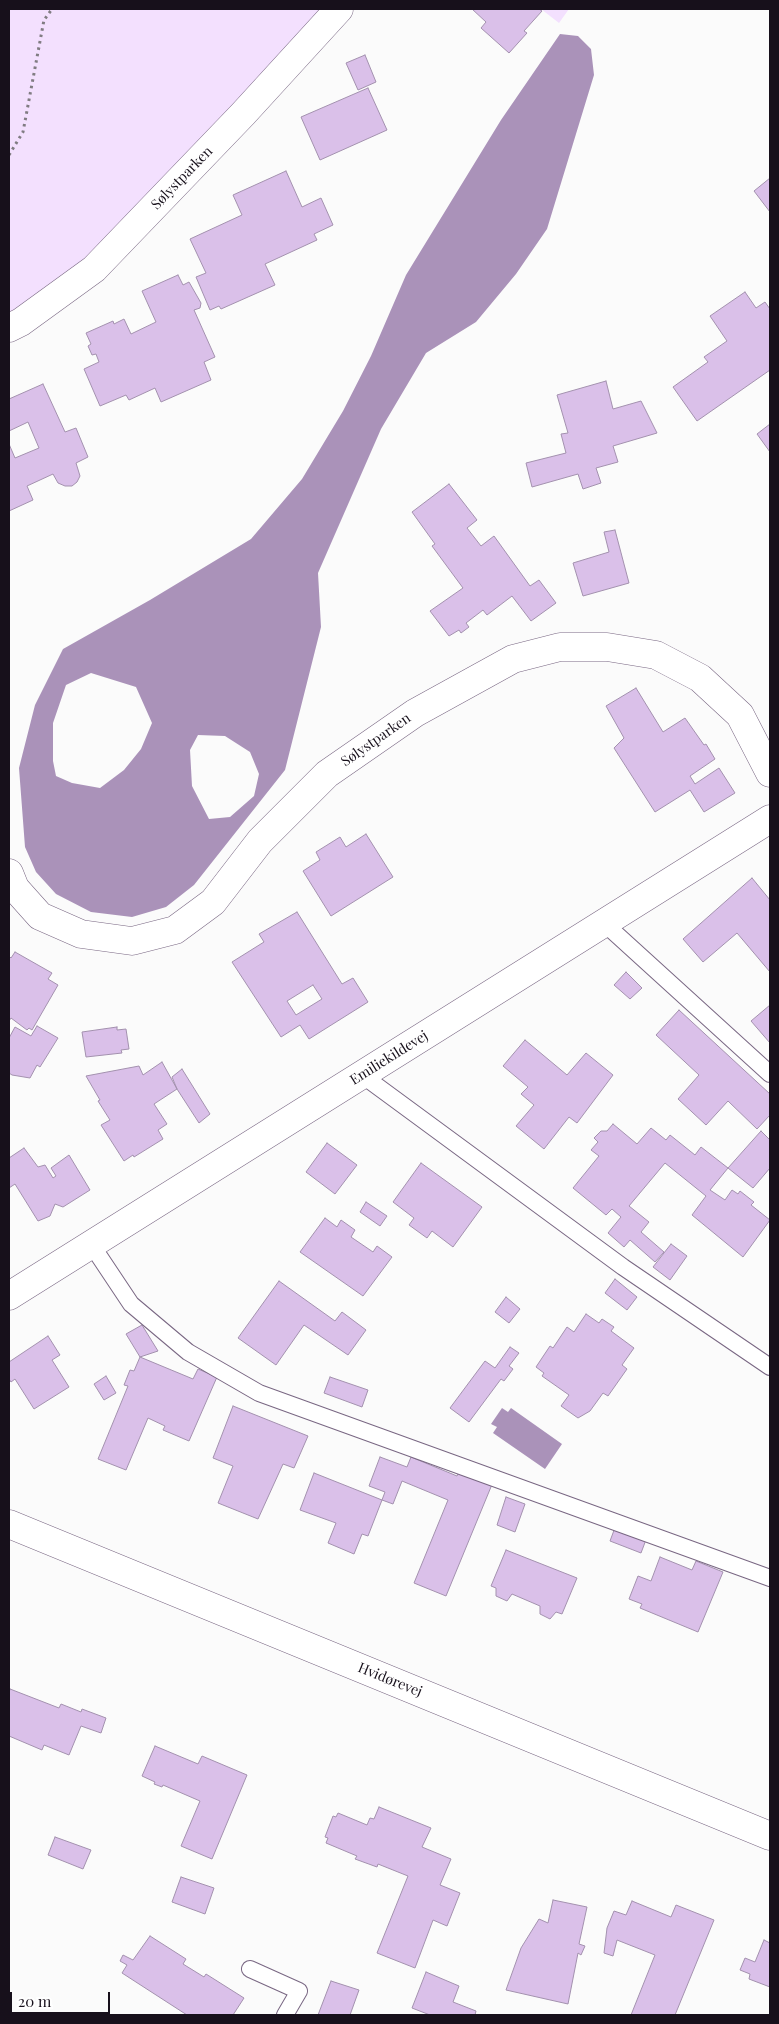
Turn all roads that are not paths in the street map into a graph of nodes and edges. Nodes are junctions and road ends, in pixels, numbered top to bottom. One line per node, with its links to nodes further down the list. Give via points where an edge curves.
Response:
1 (339, 9): 2 (street, Sølystparken, via 94,269)
2 (9, 328)
3 (770, 773): 5 (street, Sølystparken, via 740,715 700,678 656,655 607,646 560,648 513,659 415,713 327,774 260,841 213,902 175,930 132,941 81,934 40,916 14,888)
4 (770, 819): 6 (street, Emiliekildevej)
5 (9, 873)
6 (604, 923): 7 (lane); 8 (street, Emiliekildevej)
7 (770, 1074)
8 (362, 1075): 9 (street, Emiliekildevej); 11 (lane, via 623,1266)
9 (91, 1244): 10 (street, Emiliekildevej); 13 (lane, via 131,1304 188,1352 259,1393)
10 (9, 1296)
11 (770, 1367)
12 (9, 1524): 14 (street, Hvidørevej)
13 (770, 1578)
14 (770, 1836)
15 (250, 1969): 16 (lane, via 300,1991)
16 (284, 2015)

